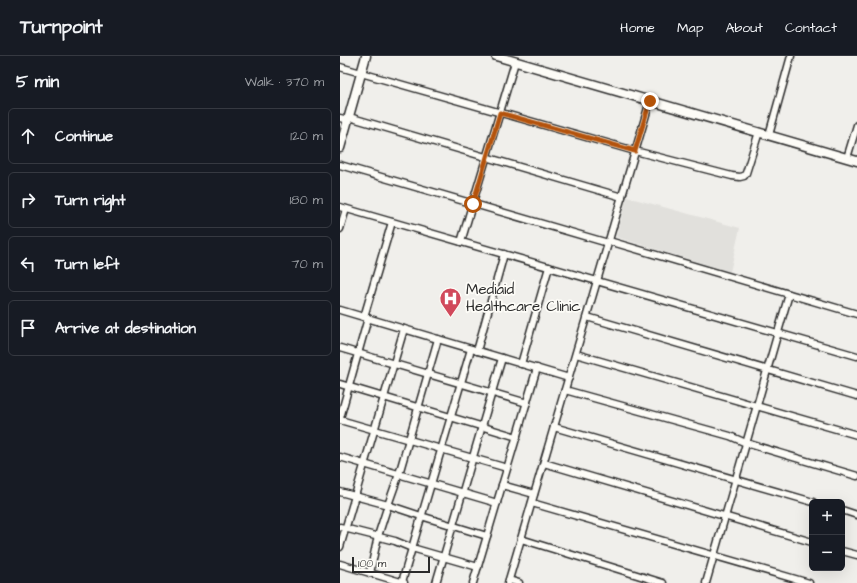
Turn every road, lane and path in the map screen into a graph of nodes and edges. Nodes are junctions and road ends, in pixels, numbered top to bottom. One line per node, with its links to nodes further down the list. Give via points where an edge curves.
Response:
1 (366, 56): 6 (street)
2 (496, 56): 4 (street)
3 (791, 56): 12 (street)
4 (519, 60): 7 (street); 8 (street)
5 (340, 67): 6 (street)
6 (362, 73): 8 (street); 9 (street)
7 (650, 101): 11 (street); 14 (street)
8 (500, 113): 14 (street); 15 (street)
9 (346, 119): 13 (street); 15 (street)
10 (857, 125): 16 (street)
11 (758, 132): 12 (street); 14 (street, via 746,173 740,177)
12 (769, 135): 16 (street)
13 (340, 148)
14 (635, 151): 19 (street)
15 (486, 158): 19 (street); 20 (street)
16 (847, 158): 17 (street)
17 (857, 161)
18 (340, 165): 20 (street)
19 (622, 197): 25 (street)
20 (473, 204): 24 (street); 25 (street)
21 (343, 208): 22 (street); 23 (street)
22 (392, 222): 24 (street); 33 (street)
23 (340, 229)
24 (461, 242): 26 (street)
25 (608, 242): 28 (street); 29 (street)
26 (504, 254): 27 (street); 39 (street)
27 (549, 267): 28 (street); 45 (street)
28 (597, 281): 32 (street); 35 (street)
29 (789, 294): 31 (street); 35 (street)
30 (340, 310): 33 (street)
31 (857, 314)
32 (586, 317): 41 (street); 47 (street)
33 (366, 318): 34 (street); 40 (street)
34 (404, 329): 36 (street); 44 (street)
35 (778, 333): 42 (street); 47 (street)
36 (438, 339): 38 (street); 48 (street)
37 (340, 348): 40 (street)
38 (470, 349): 39 (street); 51 (street)
39 (477, 351): 43 (street)
40 (358, 354): 44 (street); 52 (street)
41 (576, 354): 49 (street); 58 (street)
42 (857, 356)
43 (502, 358): 45 (street); 54 (street)
44 (394, 364): 48 (street); 56 (street)
45 (521, 364): 46 (street)
46 (537, 368): 49 (street); 57 (street)
47 (768, 370): 55 (street); 58 (street)
48 (428, 374): 51 (street); 59 (street)
49 (569, 378): 53 (street)
50 (340, 384): 52 (street)
51 (460, 384): 54 (street); 60 (street)
52 (349, 387): 56 (street); 61 (street)
53 (565, 390): 63 (street); 68 (street, via 730,436)
54 (492, 393): 57 (street); 62 (street)
55 (857, 396)
56 (384, 397): 59 (street); 64 (street)
57 (527, 403): 66 (street)
58 (757, 406): 65 (street); 68 (street)
59 (418, 408): 60 (street); 67 (street)
60 (450, 417): 62 (street); 69 (street)
61 (340, 419): 64 (street)
62 (482, 426): 66 (street); 71 (street)
63 (554, 427): 72 (street); 77 (street)
64 (375, 430): 67 (street); 73 (street)
65 (857, 435)
66 (517, 437): 74 (street)
67 (409, 440): 69 (street); 75 (street)
68 (746, 443): 76 (street); 77 (street)
69 (441, 449): 71 (street); 78 (street)
70 (340, 457): 73 (street)
71 (473, 458): 74 (street); 81 (street)
72 (544, 463): 82 (street); 91 (street)
73 (365, 464): 75 (street); 83 (street)
74 (507, 468): 79 (street)
75 (399, 474): 78 (street); 87 (street)
76 (857, 476)
77 (736, 480): 84 (street); 91 (street)
78 (431, 483): 81 (street); 90 (street)
79 (502, 485): 82 (street); 85 (street)
80 (340, 492): 83 (street)
81 (463, 493): 85 (street); 92 (street)
82 (534, 494): 86 (street)
83 (355, 496): 87 (street); 93 (street)
84 (809, 501)
85 (497, 503): 95 (street)
86 (532, 503): 96 (street); 101 (street)
87 (388, 505): 90 (street); 94 (street)
88 (845, 511): 89 (street)
89 (857, 515)
90 (421, 516): 92 (street); 99 (street)
91 (725, 516): 97 (street); 101 (street)
92 (453, 526): 95 (street); 103 (street)
93 (343, 528): 94 (street); 98 (street)
94 (378, 536): 99 (street); 106 (street)
95 (487, 536): 105 (street)
96 (521, 540): 108 (street); 113 (street)
97 (809, 541)
98 (340, 547)
99 (412, 548): 103 (street); 109 (street)
100 (845, 552): 102 (street)
101 (714, 555): 114 (street); 115 (street)
102 (857, 555)
103 (444, 558): 105 (street); 110 (street)
104 (340, 564): 106 (street)
105 (478, 568): 111 (street)
106 (370, 573): 107 (street)
107 (385, 580): 109 (street)
108 (509, 582): 112 (street)
109 (403, 583)
110 (436, 583)
111 (473, 583)
112 (519, 583)
113 (663, 583)
114 (706, 583)
115 (809, 583)

